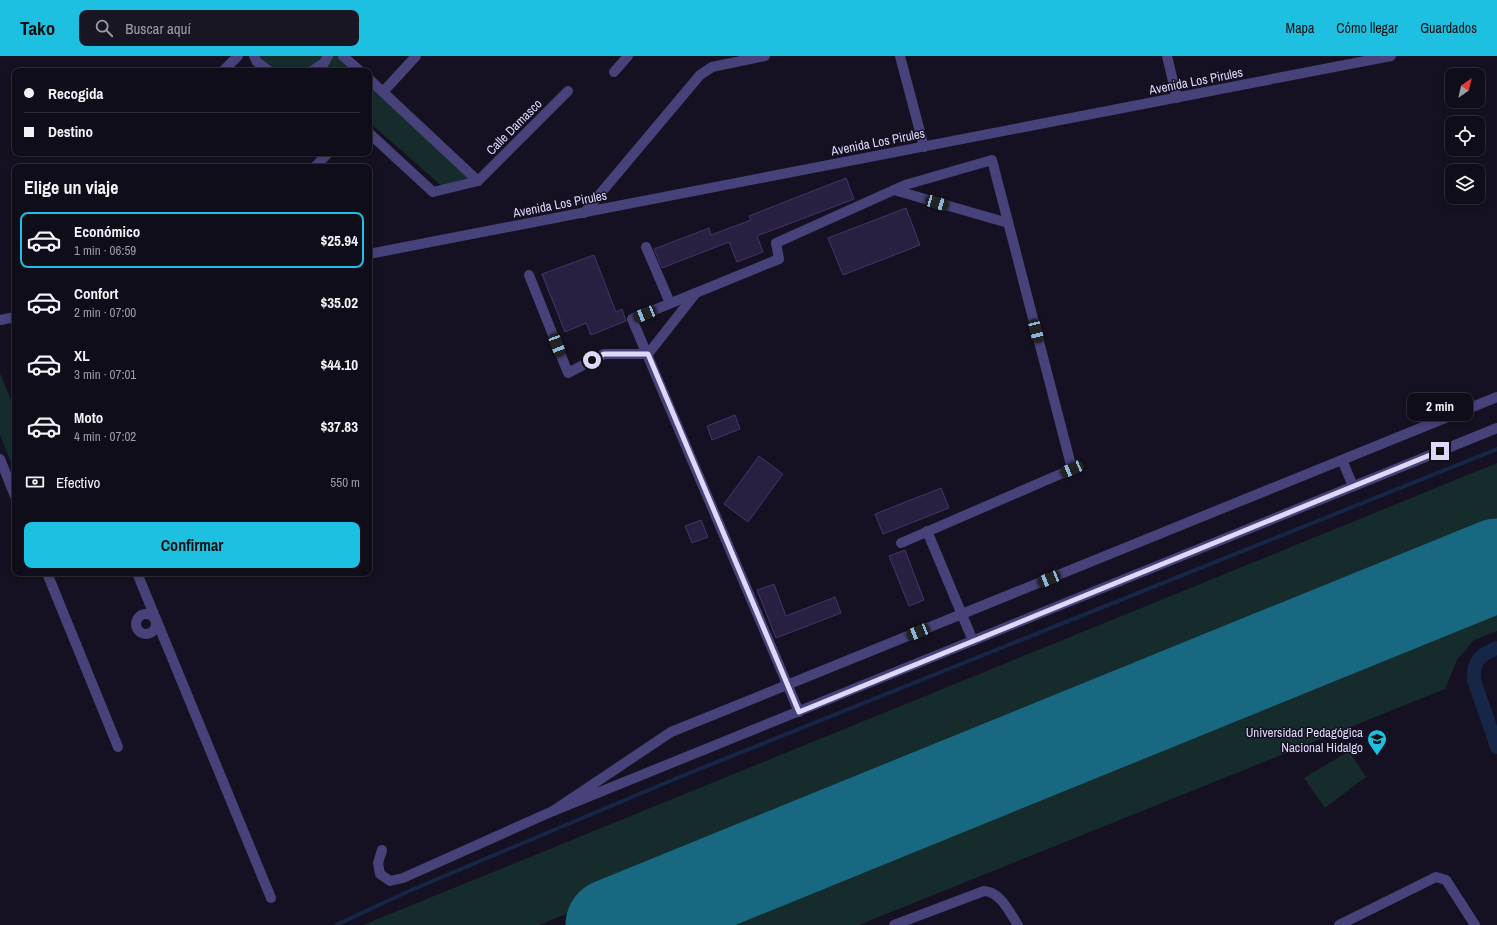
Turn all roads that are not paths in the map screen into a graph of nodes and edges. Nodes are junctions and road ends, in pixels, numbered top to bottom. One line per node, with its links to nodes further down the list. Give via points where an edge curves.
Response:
1 (238, 56): 11 (street)
2 (254, 56): 12 (street)
3 (328, 56): 13 (street)
4 (343, 56): 14 (street)
5 (416, 56): 18 (street)
6 (628, 56): 15 (street)
7 (765, 56): 26 (street, via 712,67 700,75)
8 (900, 56): 21 (street)
9 (1167, 56): 19 (street)
10 (1391, 56): 19 (street, Avenida Los Pirules)
11 (226, 68)
12 (265, 68)
13 (316, 68)
14 (357, 68)
15 (614, 72)
16 (372, 82): 18 (street)
17 (568, 91): 24 (street, Calle Damasco)
18 (383, 92): 24 (street)
19 (1177, 98): 21 (street, Avenida Los Pirules)
20 (372, 136): 24 (street, via 433,192)
21 (924, 147): 26 (street, Avenida Los Pirules)
22 (325, 156): 23 (street)
23 (318, 164)
24 (478, 181)
25 (894, 190): 27 (street); 27 (street, via 992,160); 31 (street, via 776,243 779,259)
26 (584, 213): 29 (street, Avenida Los Pirules)
27 (1008, 223): 42 (street, via 1072,469)
28 (646, 247): 32 (street)
29 (372, 253)
30 (529, 275): 35 (street, via 568,373 604,354)
31 (696, 293): 32 (street); 35 (street)
32 (670, 303): 35 (street, via 632,319)
33 (12, 318): 34 (street)
34 (0, 320)
35 (648, 354): 51 (street)
36 (1497, 397): 39 (street)
37 (1497, 428): 40 (street)
38 (0, 459): 41 (street)
39 (1342, 460): 40 (street); 47 (street)
40 (1353, 486): 50 (street)
41 (12, 489)
42 (927, 531): 43 (street); 47 (street)
43 (900, 543)
44 (48, 576): 53 (street)
45 (138, 576): 46 (street)
46 (148, 602): 48 (street, via 148,609); 49 (street)
47 (961, 614): 50 (street); 51 (street)
48 (142, 615): 49 (street, via 150,615); 49 (street, via 136,623 140,632 145,635 154,632)
49 (156, 621): 56 (street)
50 (973, 641): 52 (street)
51 (788, 685): 52 (street); 54 (street, via 671,732)
52 (799, 712): 54 (street)
53 (118, 747)
54 (553, 811): 55 (street, via 390,881 380,874 378,863)
55 (382, 850)
56 (271, 898)
57 (894, 925): 58 (street, via 984,891 992,891 999,896)
58 (1018, 925)
59 (1339, 925): 60 (street, via 1436,877 1446,880)
60 (1475, 925)

